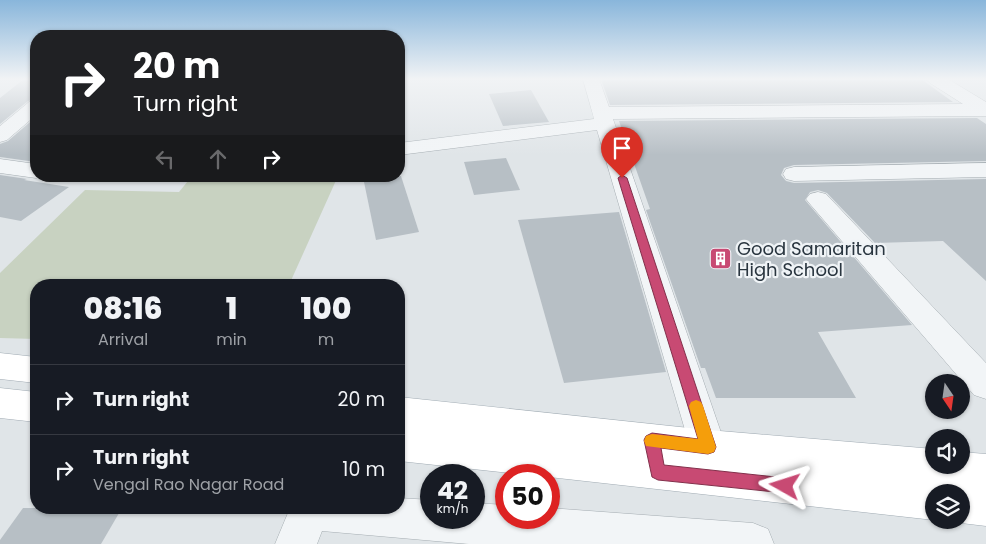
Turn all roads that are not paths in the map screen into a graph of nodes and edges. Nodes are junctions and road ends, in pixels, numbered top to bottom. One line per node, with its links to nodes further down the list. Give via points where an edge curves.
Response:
1 (599, 104): 4 (street)
2 (986, 109): 4 (street)
3 (30, 111): 5 (street)
4 (604, 118): 6 (street); 19 (street)
5 (0, 136)
6 (405, 148)
7 (0, 166): 8 (street)
8 (30, 170)
9 (986, 170): 10 (street)
10 (794, 174)
11 (818, 199): 14 (street)
12 (0, 366): 13 (main road)
13 (30, 369)
14 (986, 385)
15 (0, 403): 16 (main road)
16 (30, 406)
17 (405, 413): 20 (main road)
18 (405, 444): 20 (main road)
19 (708, 447): 20 (main road); 22 (main road)
20 (655, 456): 22 (main road)
21 (986, 472): 22 (main road)
22 (817, 473): 23 (main road)
23 (925, 498)
24 (970, 504): 25 (main road)
25 (986, 506)
26 (306, 520): 27 (street, via 394,518)
27 (753, 544)

